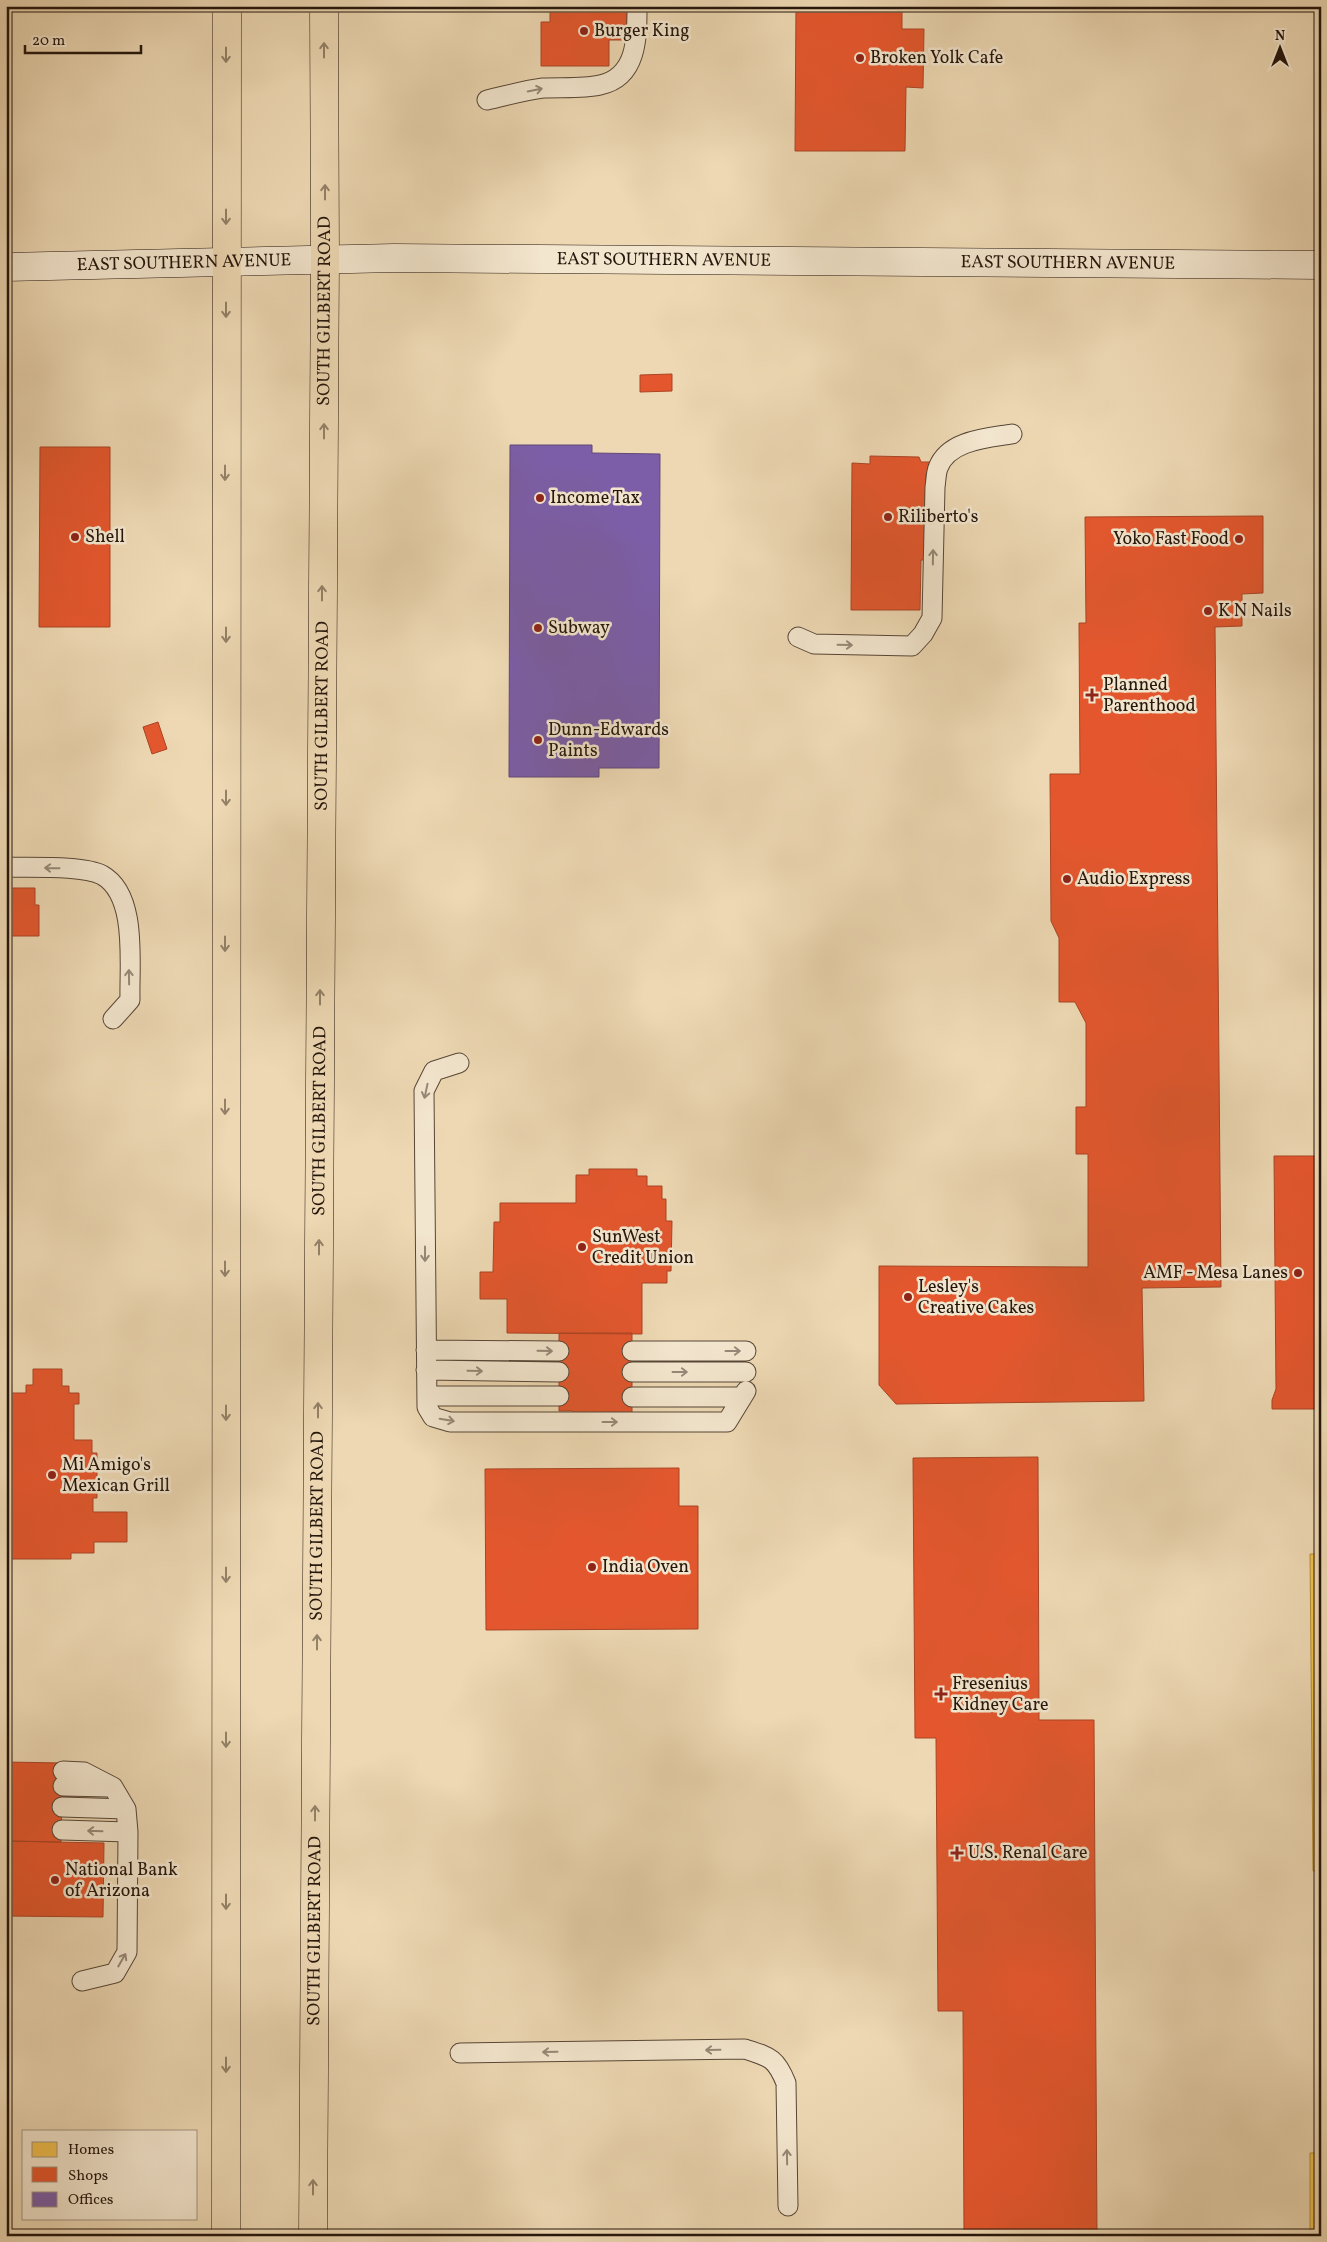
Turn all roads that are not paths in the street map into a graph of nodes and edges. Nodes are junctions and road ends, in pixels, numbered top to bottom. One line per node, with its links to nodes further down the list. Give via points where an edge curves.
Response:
1 (226, 6): 6 (main road, one-way to 6)
2 (324, 6): 5 (main road, SOUTH GILBERT ROAD, one-way to 2)
3 (637, 6): 4 (lane, one-way to 3, via 540,88 601,85 619,76 632,59 637,40)
4 (487, 100)
5 (325, 259): 6 (main road, EAST SOUTHERN AVENUE); 7 (main road, EAST SOUTHERN AVENUE); 34 (main road, SOUTH GILBERT ROAD, one-way to 5)
6 (226, 261): 8 (main road, EAST SOUTHERN AVENUE); 33 (main road, one-way to 33)
7 (1321, 265)
8 (6, 267)
9 (1012, 434): 10 (lane, one-way to 9, via 814,644 912,646 932,618 938,467 949,451 970,442)
10 (798, 637)
11 (6, 867): 12 (lane, one-way to 11, via 130,1000 126,905 115,885 101,874 59,868)
12 (112, 1019)
13 (459, 1063): 14 (lane, one-way to 14, via 434,1070 424,1091)
14 (426, 1350): 15 (lane, one-way to 15); 18 (lane)
15 (559, 1351)
16 (632, 1351): 17 (lane, one-way to 17)
17 (746, 1351)
18 (426, 1370): 19 (lane, one-way to 19); 22 (lane)
19 (559, 1372)
20 (632, 1372): 21 (lane, one-way to 21)
21 (744, 1387): 22 (lane, one-way to 21, via 427,1407 433,1417 450,1422 727,1422); 24 (lane)
22 (427, 1396): 23 (lane)
23 (559, 1396)
24 (632, 1397)
25 (63, 1779): 27 (lane, via 84,1772 113,1787)
26 (62, 1807): 27 (lane)
27 (126, 1809): 29 (lane)
28 (62, 1830): 29 (lane, one-way to 28)
29 (128, 1832): 30 (lane, one-way to 29, via 115,1973 127,1952)
30 (82, 1982)
31 (460, 2053): 32 (lane, one-way to 31, via 786,2083 778,2065 762,2055 745,2050)
32 (788, 2206)
33 (226, 2236)
34 (313, 2236)

